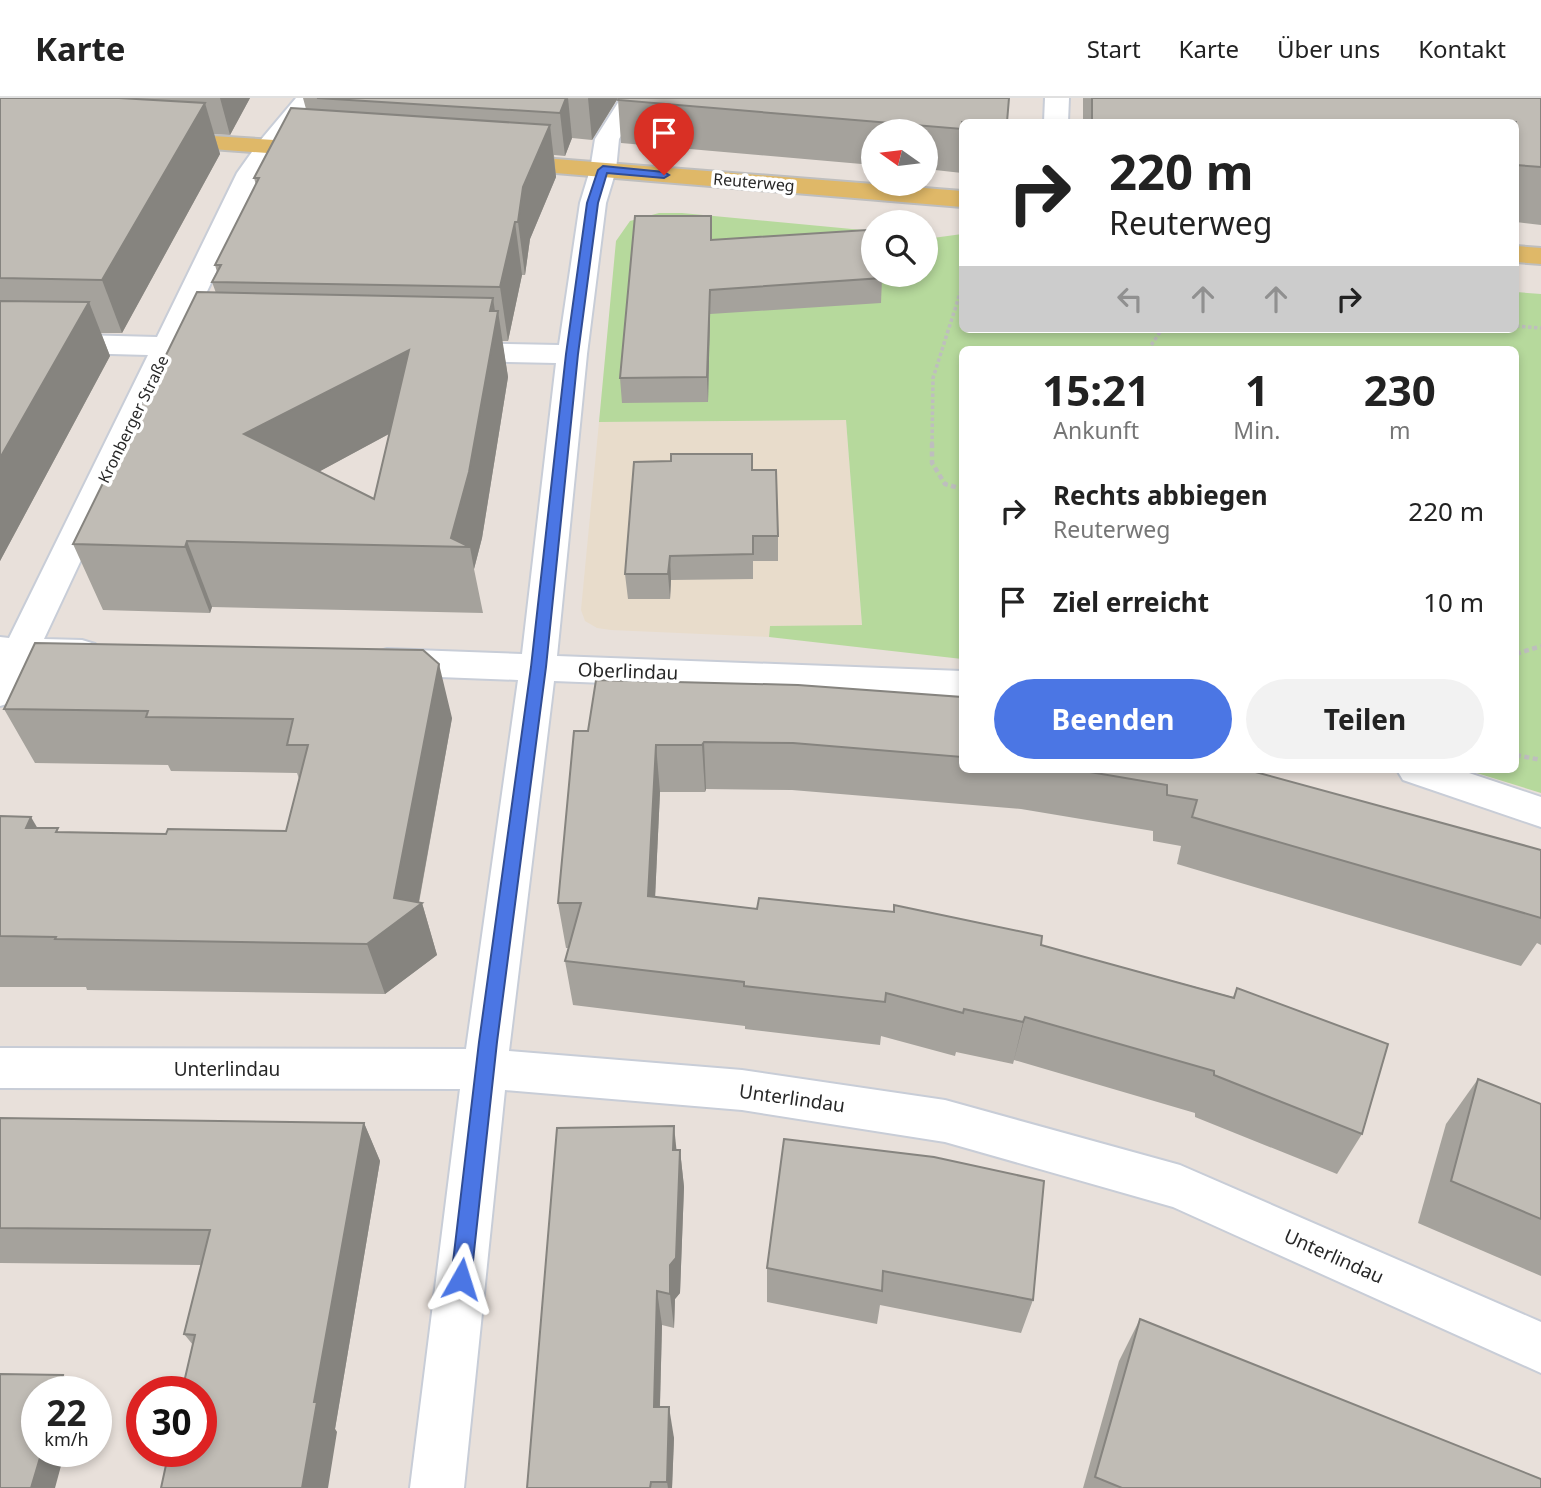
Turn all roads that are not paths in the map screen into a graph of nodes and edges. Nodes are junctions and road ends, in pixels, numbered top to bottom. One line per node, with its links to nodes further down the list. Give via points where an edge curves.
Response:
1 (309, 98): 6 (street, Kronberger Straße)
2 (633, 98): 9 (street, via 607,139)
3 (1057, 98): 4 (street)
4 (1056, 119)
5 (144, 139): 6 (main road)
6 (268, 147): 7 (main road); 14 (street, Kronberger Straße, via 250,173)
7 (351, 152)
8 (475, 161): 9 (main road, Reuterweg)
9 (603, 170): 10 (main road, Reuterweg); 17 (street, via 593,203)
10 (959, 199)
11 (1519, 254): 12 (main road)
12 (1541, 256)
13 (0, 342): 14 (street)
14 (167, 347): 15 (street); 18 (street, Kronberger Straße)
15 (209, 348)
16 (419, 351): 17 (street)
17 (572, 354): 21 (street)
18 (11, 650): 19 (street); 23 (street, Kronberger Straße)
19 (119, 654)
20 (357, 661): 21 (street, Oberlindau)
21 (538, 667): 22 (street, Oberlindau); 27 (street)
22 (959, 684)
23 (0, 693)
24 (1425, 773): 25 (street)
25 (1541, 812)
26 (0, 1068): 27 (street, Unterlindau)
27 (485, 1069): 28 (street, Unterlindau, via 742,1090 945,1121 1180,1187); 29 (street)
28 (1541, 1348)
29 (437, 1488)

